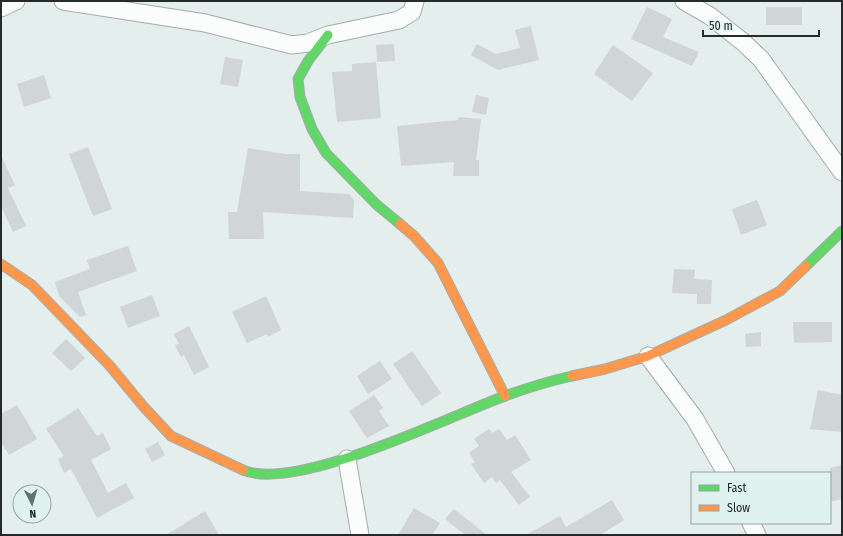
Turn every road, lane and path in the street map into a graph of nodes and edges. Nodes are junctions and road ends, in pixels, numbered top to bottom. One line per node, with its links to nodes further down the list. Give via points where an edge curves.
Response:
1 (16, 1): 5 (street)
2 (62, 1): 6 (street, via 205,23 292,45 308,43)
3 (415, 1): 6 (street, via 412,12 399,20)
4 (684, 1): 7 (street, via 710,16 761,60)
5 (1, 8)
6 (328, 35): 11 (street, via 298,79 300,97 312,129 326,153 377,205 414,236 438,263)
7 (842, 172)
8 (842, 231): 10 (street, via 780,291 726,320)
9 (1, 264): 12 (street, via 32,285 110,366 171,436 246,471 267,475)
10 (648, 356): 11 (street, via 550,381); 13 (street, via 695,419)
11 (505, 396): 12 (street)
12 (347, 459): 15 (street)
13 (725, 472)
14 (752, 524): 16 (street)
15 (360, 535)
16 (757, 535)

